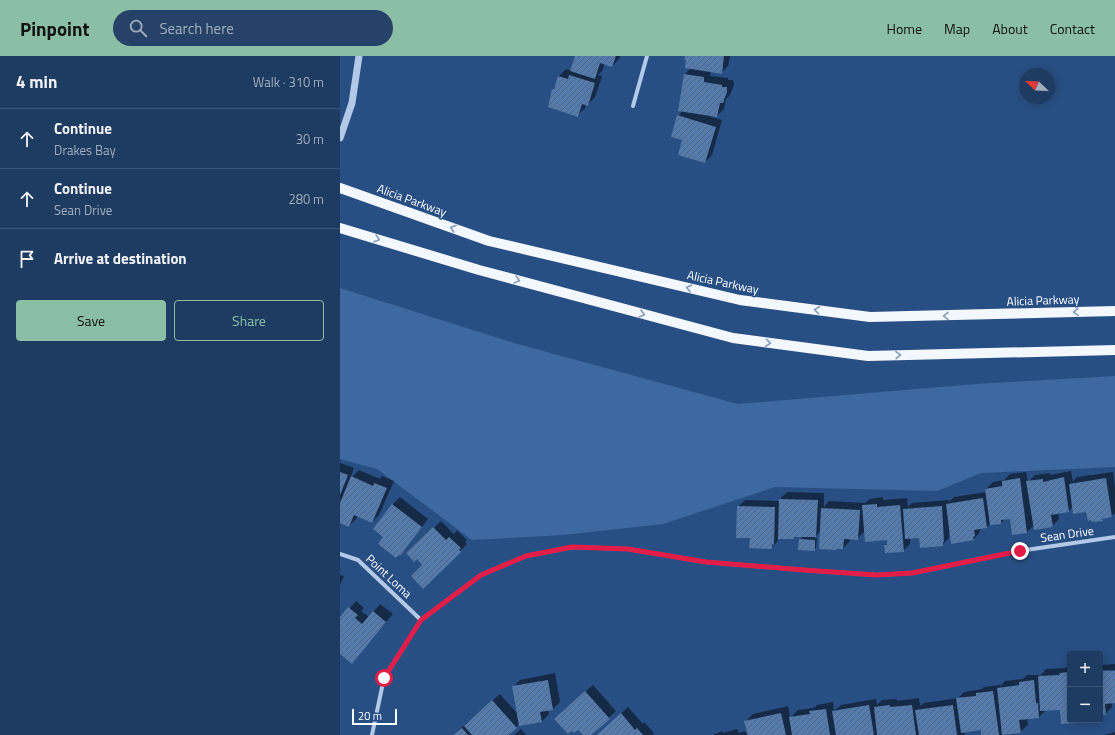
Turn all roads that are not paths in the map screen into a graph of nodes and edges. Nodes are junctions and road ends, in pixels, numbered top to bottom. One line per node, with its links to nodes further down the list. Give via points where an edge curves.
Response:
1 (359, 56): 4 (street, via 352,103)
2 (647, 56): 3 (street)
3 (633, 106)
4 (340, 138)
5 (340, 188): 7 (main road, Alicia Parkway, one-way to 5, via 870,317 740,300 489,242)
6 (340, 228): 8 (main road, one-way to 8, via 479,270 733,338 868,356)
7 (1115, 311)
8 (1115, 350)
9 (1115, 537): 11 (street, Sean Drive, via 1020,551 912,573 877,575 706,562 628,549 572,547 526,556 481,575)
10 (340, 554): 11 (street, Point Loma, via 358,560)
11 (421, 620): 12 (street, via 384,678)
12 (372, 735)

